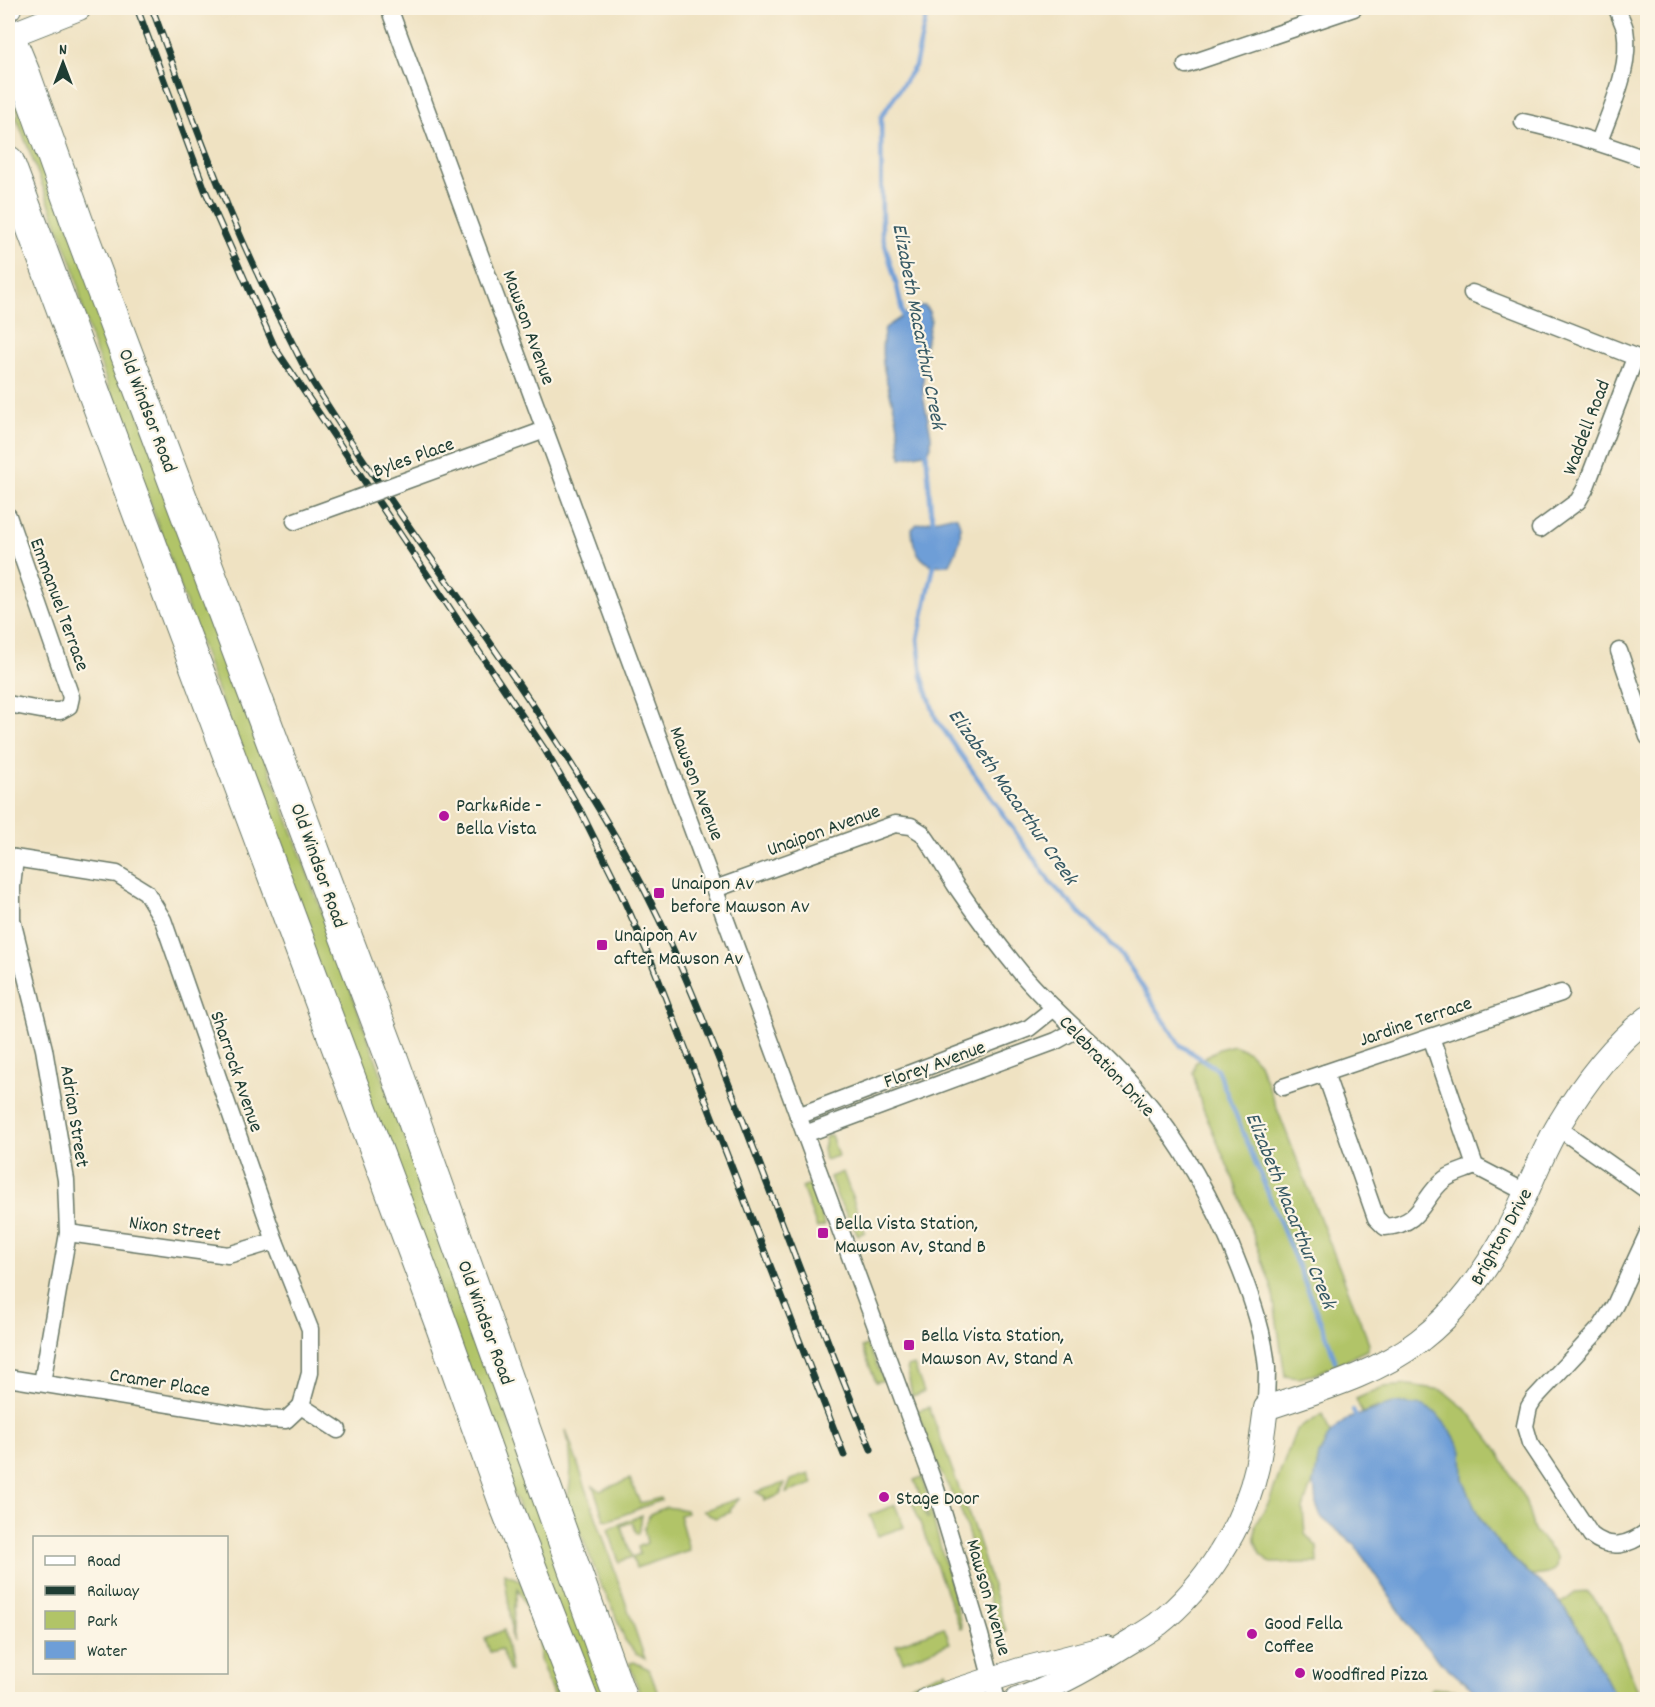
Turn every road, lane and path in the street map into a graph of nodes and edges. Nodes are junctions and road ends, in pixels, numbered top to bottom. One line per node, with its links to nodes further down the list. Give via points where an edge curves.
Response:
1 (79, 8): 5 (street)
2 (389, 8): 13 (street, Mawson Avenue)
3 (1354, 8): 6 (street)
4 (1617, 8): 8 (street, via 1625,29 1626,49 1619,84)
5 (8, 36): 48 (highway, Old Windsor Road, via 393,1062)
6 (1186, 65)
7 (1523, 122): 8 (street)
8 (1599, 142): 9 (street)
9 (1647, 160)
10 (8, 162): 47 (highway, via 507,1508)
11 (1472, 293): 12 (street)
12 (1641, 360): 16 (street, Waddell Road, via 1578,501)
13 (545, 430): 15 (street, Byles Place, bridge); 22 (street, Mawson Avenue)
14 (8, 516): 18 (street, Emmanuel Terrace, via 71,697 69,706 60,711)
15 (295, 521)
16 (1540, 529)
17 (1619, 651): 19 (street)
18 (8, 704)
19 (1647, 737)
20 (911, 826): 22 (street, Unaipon Avenue, via 895,824); 24 (street, Celebration Drive, via 930,844 997,942)
21 (11, 857): 36 (street, Adrian Street, via 12,920 44,1049 66,1180); 38 (street, Sharrock Avenue, via 117,874 146,892 163,920)
22 (715, 889): 30 (street, Mawson Avenue)
23 (1560, 993): 27 (street, Jardine Terrace)
24 (1054, 1008): 26 (street, Celebration Drive); 30 (street, Florey Avenue, via 1029,1028)
25 (1647, 1018): 31 (street, Brighton Drive, via 1600,1064)
26 (1076, 1030): 32 (street, Florey Avenue, via 1056,1041); 42 (street, Celebration Drive, via 1136,1089 1167,1129 1194,1170 1227,1234 1262,1334 1267,1367)
27 (1431, 1037): 28 (street, Jardine Terrace); 33 (street)
28 (1325, 1073): 29 (street, Jardine Terrace); 33 (street, via 1376,1218 1385,1227 1399,1226 1423,1208 1445,1179)
29 (1283, 1087)
30 (798, 1116): 32 (street, Mawson Avenue)
31 (1557, 1127): 34 (street); 35 (street, Brighton Drive)
32 (805, 1134): 46 (street, Mawson Avenue, via 936,1489)
33 (1475, 1166): 35 (street)
34 (1647, 1191)
35 (1525, 1192): 42 (street, Brighton Drive, via 1507,1231 1467,1296 1420,1341 1345,1382)
36 (68, 1233): 38 (street, Nixon Street, via 228,1255); 40 (street, Adrian Street)
37 (1647, 1233): 44 (street, via 1610,1313 1594,1337 1534,1399 1525,1426 1530,1443 1591,1535 1612,1545 1630,1542)
38 (275, 1241): 41 (street, Sharrock Avenue, via 310,1329 310,1372)
39 (8, 1378): 40 (street, Cramer Place)
40 (42, 1383): 41 (street, Cramer Place, via 262,1419 286,1420)
41 (302, 1406): 43 (street)
42 (1266, 1408): 45 (street, Celebration Drive, via 1257,1469 1228,1541 1184,1600)
43 (338, 1430)
44 (1647, 1531)
45 (1129, 1642): 46 (street, Celebration Drive); 50 (street, Celebration Drive, via 1076,1676)
46 (994, 1689): 49 (street, Celebration Drive)
47 (582, 1700)
48 (621, 1700)
49 (927, 1700)
50 (1017, 1700)

